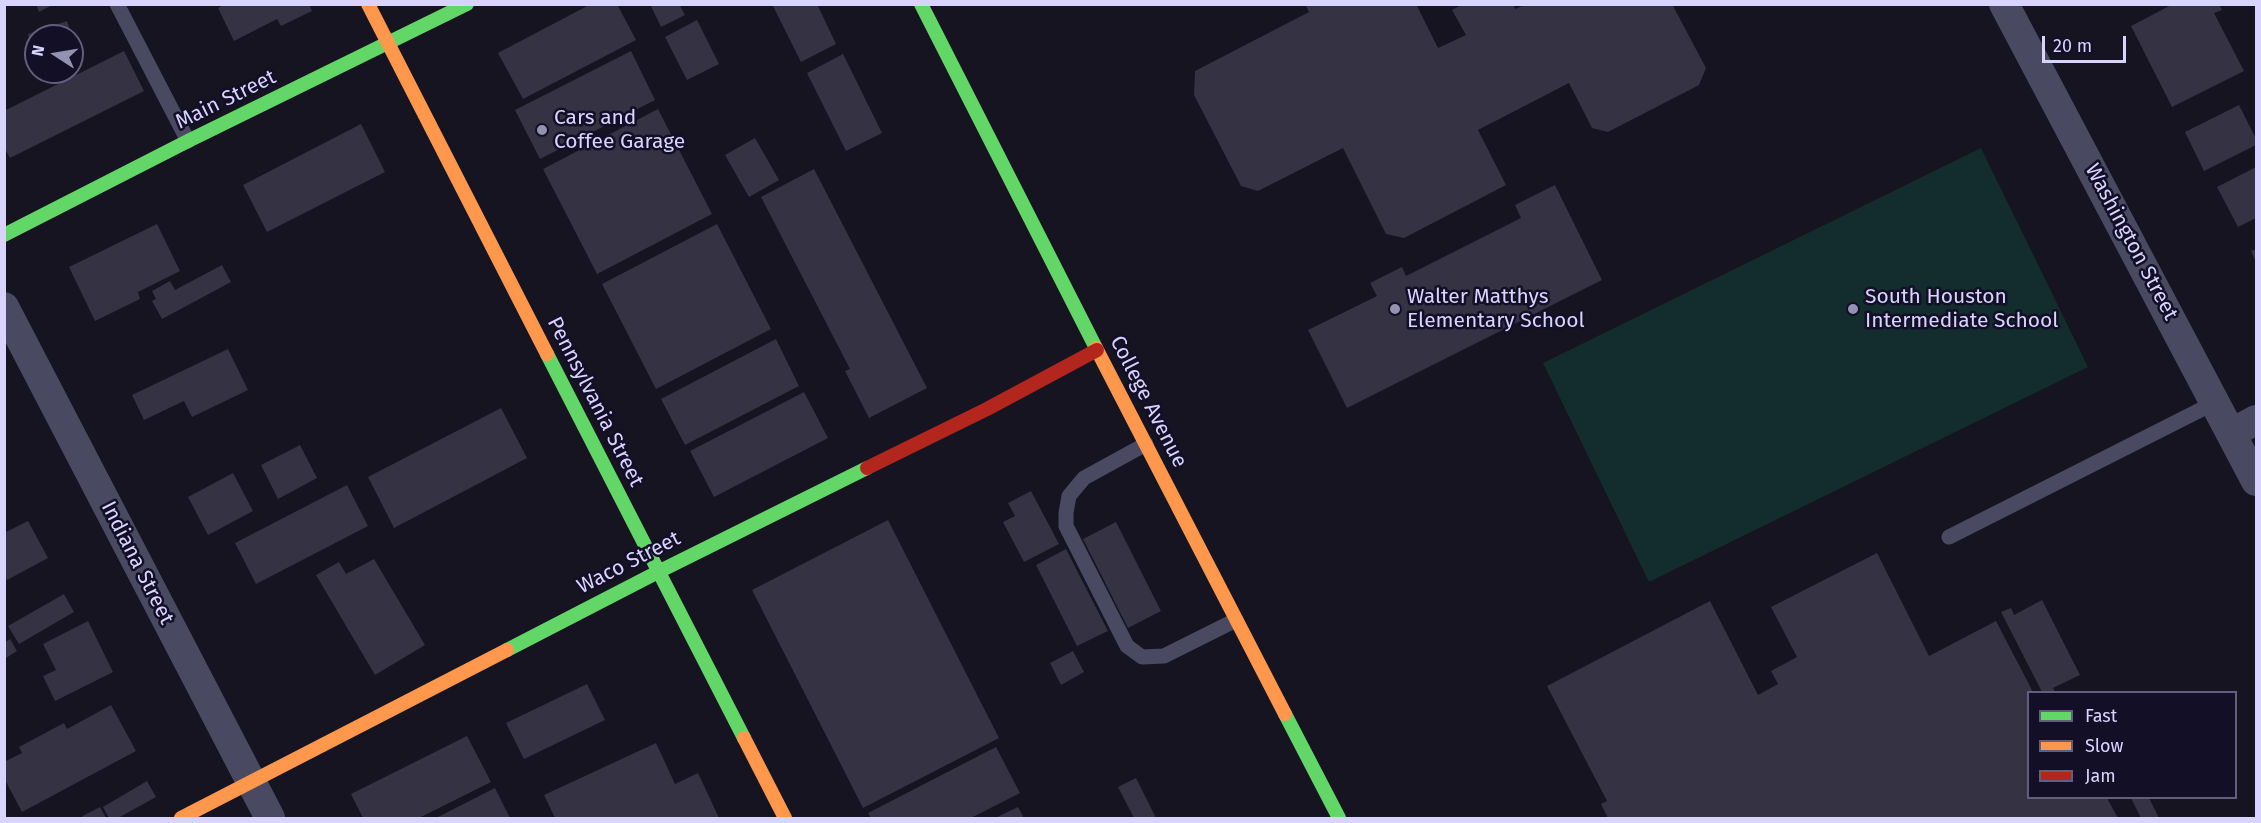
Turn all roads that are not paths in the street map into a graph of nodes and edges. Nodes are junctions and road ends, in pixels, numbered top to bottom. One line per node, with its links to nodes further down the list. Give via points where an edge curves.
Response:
1 (117, 4): 7 (lane)
2 (368, 4): 6 (street, Pennsylvania Street)
3 (467, 4): 6 (street, Main Street)
4 (921, 4): 10 (street, College Avenue)
5 (2004, 4): 11 (street, Washington Street)
6 (389, 44): 7 (street, Main Street); 16 (street, Pennsylvania Street)
7 (188, 141): 8 (street, Main Street)
8 (4, 235)
9 (4, 307): 18 (street, Indiana Street)
10 (1097, 350): 13 (street, College Avenue); 16 (street, Waco Street, via 987,409)
11 (2216, 402): 12 (street, Washington Street); 15 (lane)
12 (2244, 427): 14 (street, Washington Street)
13 (1146, 444): 17 (street, College Avenue); 17 (lane, via 1084,478 1069,496 1066,513 1066,526 1117,626 1127,645 1142,657 1164,656)
14 (2256, 481)
15 (1949, 537)
16 (658, 572): 18 (street, Waco Street); 21 (street, Pennsylvania Street)
17 (1236, 620): 22 (street, College Avenue)
18 (251, 782): 19 (street, Waco Street); 20 (street, Indiana Street)
19 (181, 819)
20 (270, 819)
21 (785, 819)
22 (1339, 819)

